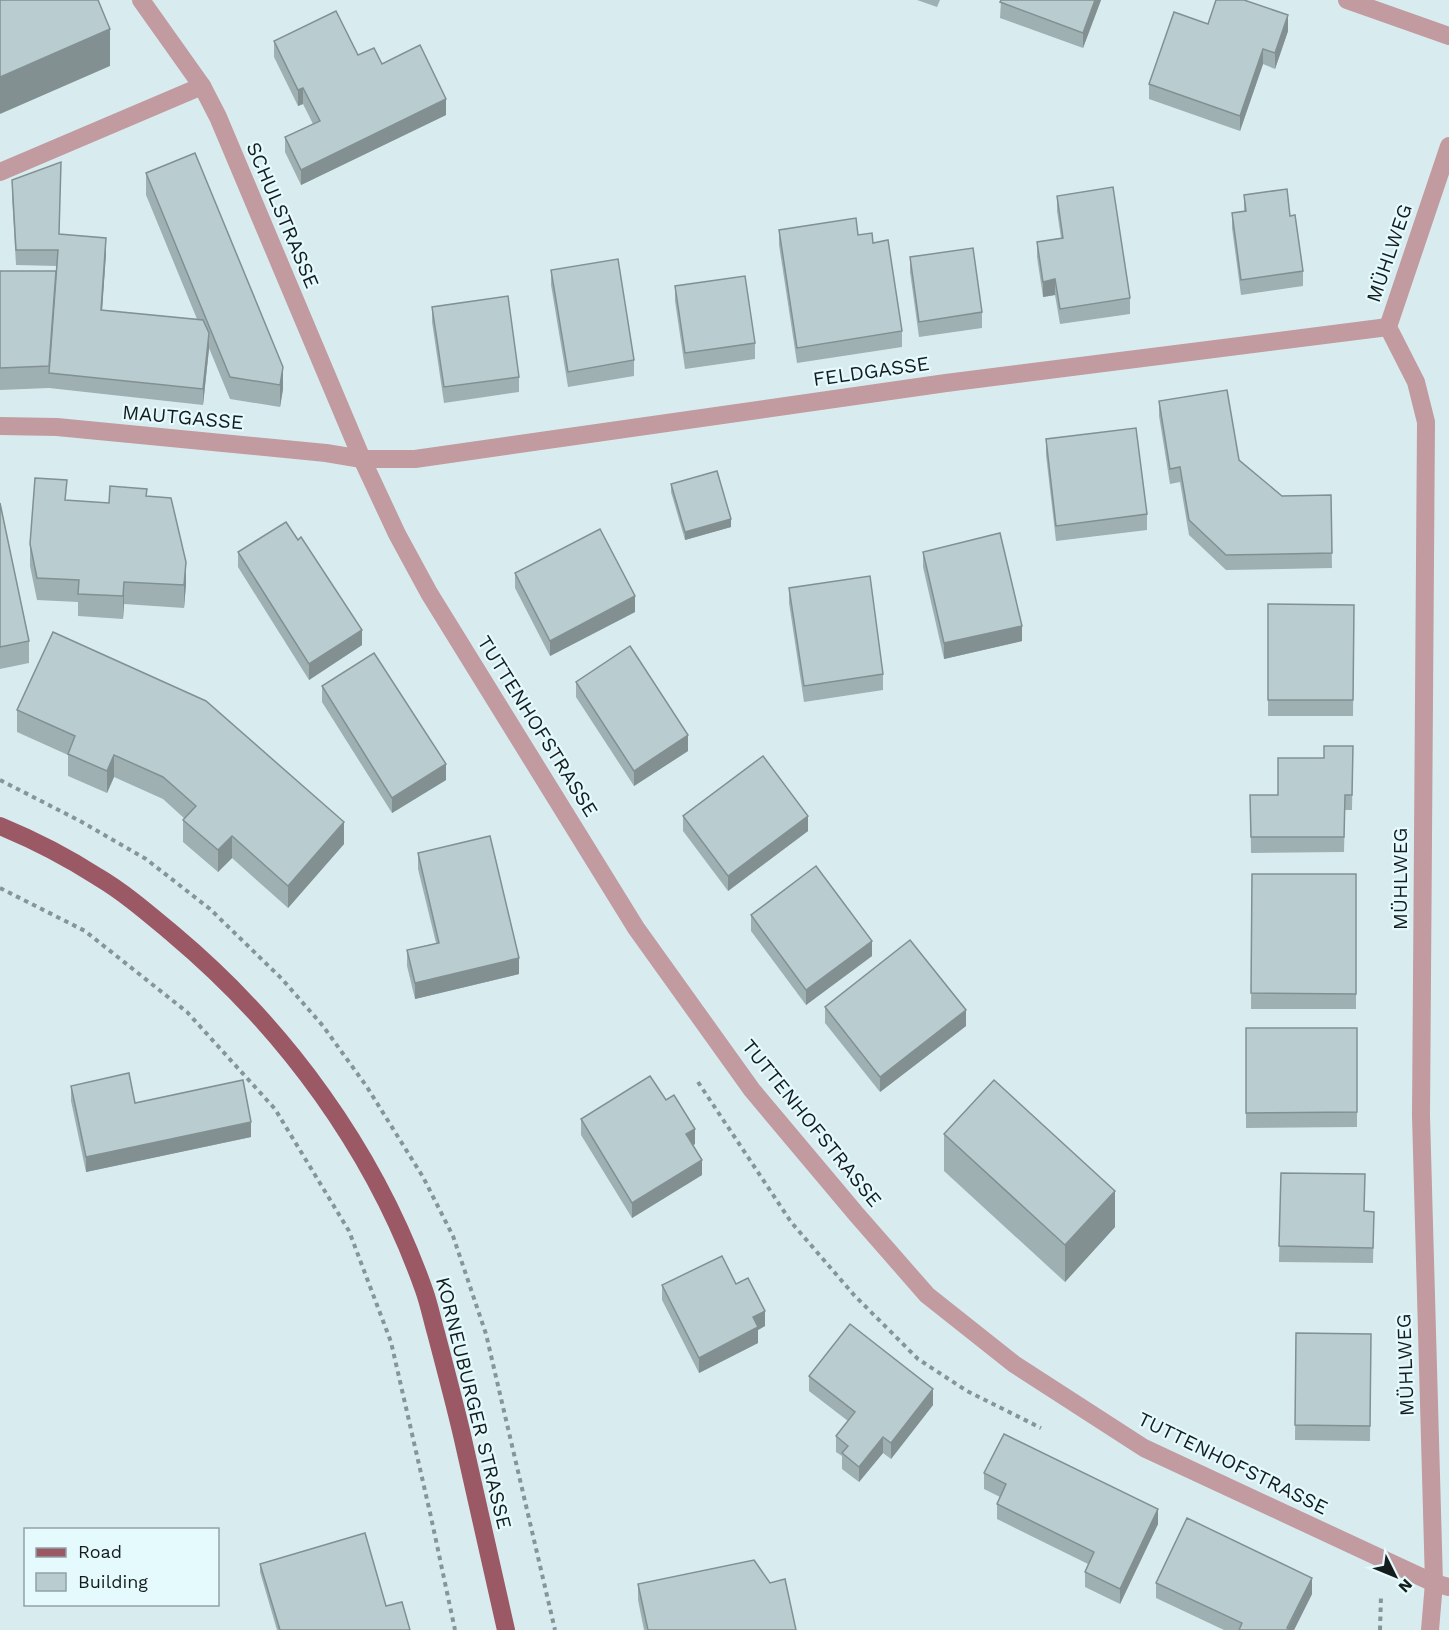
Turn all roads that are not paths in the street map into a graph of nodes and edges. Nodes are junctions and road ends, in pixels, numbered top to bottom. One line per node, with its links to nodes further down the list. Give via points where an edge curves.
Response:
1 (141, 0): 4 (street, SCHULSTRASSE)
2 (1347, 0): 3 (street)
3 (1449, 36)
4 (202, 86): 6 (street); 9 (street, SCHULSTRASSE)
5 (1449, 146): 7 (street, MÜHLWEG)
6 (0, 172)
7 (1388, 327): 9 (street, FELDGASSE, via 935,385 415,459); 11 (street, MÜHLWEG, via 1416,382 1426,422 1421,1116)
8 (0, 426): 9 (street, MAUTGASSE, via 57,428)
9 (362, 459): 11 (street, TUTTENHOFSTRASSE, via 429,592 636,928 752,1090 927,1295 1014,1364 1144,1448)
10 (0, 826): 12 (main road, KORNEUBURGER STRASSE, via 99,877 193,951 281,1042 358,1150 424,1290 451,1389)
11 (1441, 1585): 13 (street, MÜHLWEG)
12 (506, 1630)
13 (1430, 1630)

